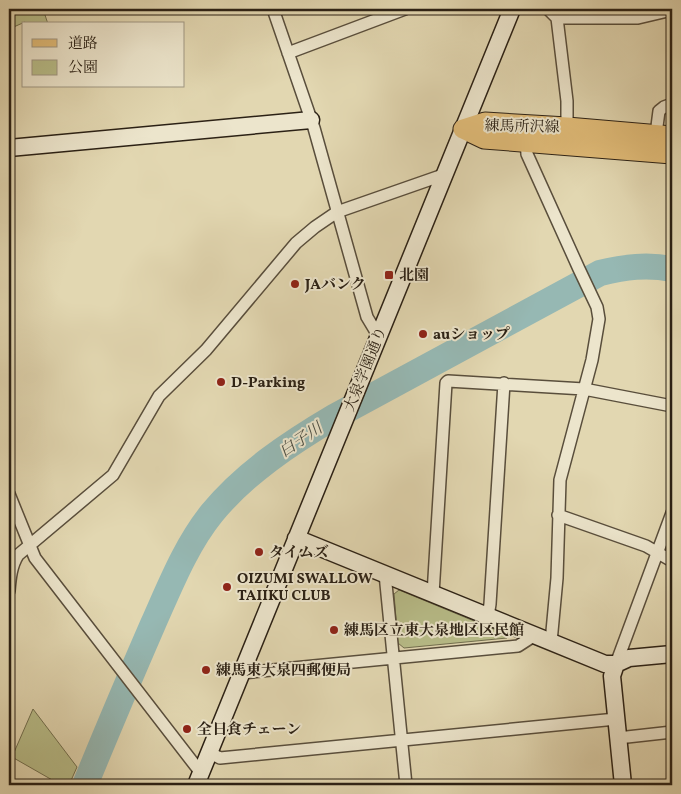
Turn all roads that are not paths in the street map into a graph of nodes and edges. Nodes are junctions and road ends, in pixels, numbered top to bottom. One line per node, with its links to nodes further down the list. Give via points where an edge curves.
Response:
1 (273, 9): 7 (street)
2 (406, 9): 7 (street)
3 (512, 9): 11 (street, 大泉学園通り)
4 (548, 9): 6 (street)
5 (672, 10): 6 (street, via 638,18)
6 (557, 18): 10 (street)
7 (288, 53): 9 (street)
8 (672, 104): 12 (street, via 659,111)
9 (312, 120): 14 (street); 17 (street)
10 (567, 127): 11 (main road, 練馬所沢線, via 486,122); 12 (main road, 練馬所沢線)
11 (463, 129): 13 (main road, 練馬所沢線, via 484,138); 16 (street, 大泉学園通り)
12 (664, 135)
13 (526, 141): 15 (main road, 練馬所沢線); 20 (street, via 527,154 597,307 598,334)
14 (9, 148)
15 (672, 154)
16 (444, 175): 17 (street); 18 (street, 大泉学園通り)
17 (337, 212): 18 (street, via 367,317); 26 (street, via 296,243 201,356 159,396 113,475)
18 (378, 337): 25 (street, 大泉学園通り)
19 (504, 383): 20 (street); 31 (street, via 451,381 446,384); 32 (street)
20 (584, 389): 21 (street); 24 (street, via 560,480)
21 (672, 406)
22 (9, 494): 26 (street)
23 (672, 512): 27 (street)
24 (558, 515): 27 (street, via 646,546); 34 (street)
25 (296, 538): 29 (street); 38 (street, 大泉学園通り)
26 (29, 547): 30 (street, via 14,562); 44 (street, via 136,689)
27 (658, 554): 28 (street); 37 (street)
28 (672, 561)
29 (385, 574): 31 (street); 36 (street)
30 (9, 591)
31 (433, 594): 32 (street)
32 (488, 616): 33 (street)
33 (535, 635): 34 (street); 36 (street, via 518,646)
34 (551, 642): 37 (street, via 605,664)
35 (672, 654): 37 (street, via 629,658)
36 (393, 658): 38 (street); 42 (street)
37 (616, 664): 39 (street, via 612,676)
38 (242, 673): 43 (street, 大泉学園通り)
39 (616, 719): 41 (street); 42 (street)
40 (672, 732): 41 (street)
41 (618, 738): 46 (street)
42 (401, 740): 43 (street, via 220,758); 45 (street)
43 (210, 753): 44 (street, 大泉学園通り)
44 (198, 779)
45 (406, 785)
46 (623, 785)

